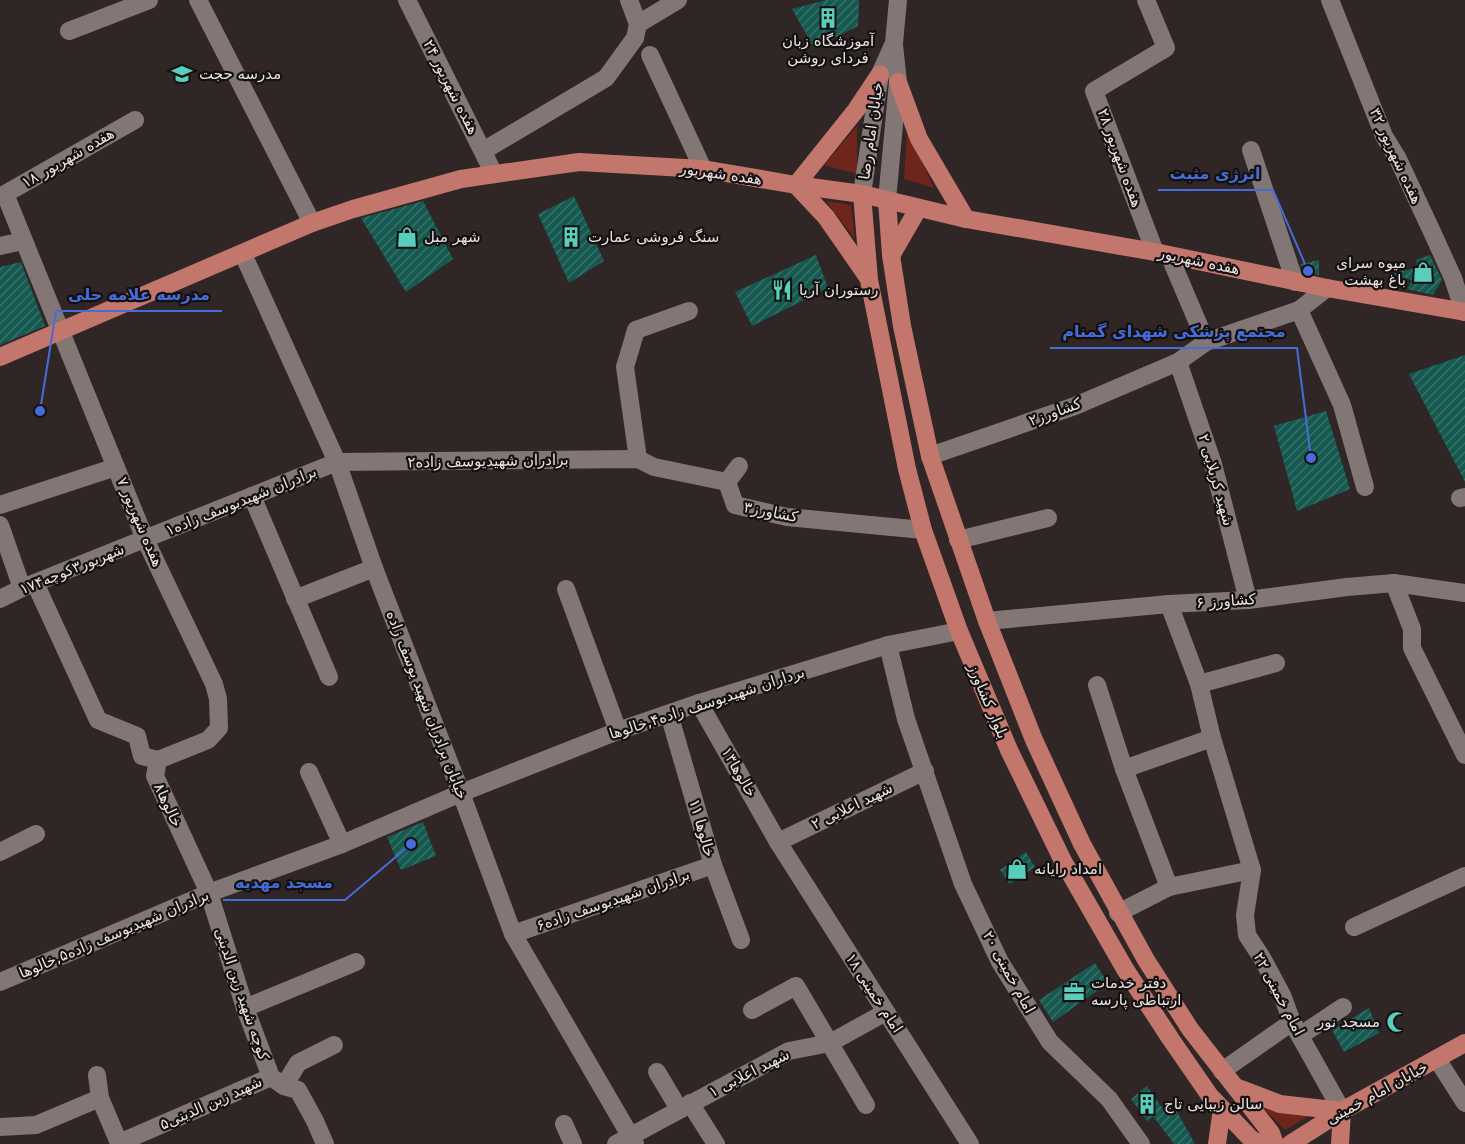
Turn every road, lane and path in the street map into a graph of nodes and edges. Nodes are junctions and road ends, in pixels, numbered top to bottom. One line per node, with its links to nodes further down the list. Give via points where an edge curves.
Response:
1 (149, 0): 10 (street)
2 (198, 0): 25 (street)
3 (407, 0): 17 (street, هفده شهریور ۲۴)
4 (629, 0): 9 (street)
5 (678, 0): 9 (street)
6 (898, 0): 11 (street, خیابان امام رضا)
7 (1146, 0): 28 (street, هفده شهریور ۲۸, via 1166,48 1094,91)
8 (1330, 0): 36 (street, هفده شهریور ۳۲, via 1384,136 1437,243)
9 (638, 24): 17 (street, via 635,38 606,78)
10 (69, 31)
11 (894, 43): 13 (street, خیابان امام رضا); 14 (street)
12 (650, 56): 18 (street)
13 (880, 74): 20 (main road); 21 (street, خیابان امام رضا)
14 (898, 82): 22 (street); 24 (main road, via 919,139)
15 (135, 120): 26 (street, هفده شهریور ۱۸, via 5,194)
16 (1251, 150): 32 (street)
17 (483, 151): 19 (street, هفده شهریور ۲۴)
18 (703, 169): 19 (main road, هفده شهریور, via 579,162); 20 (main road, هفده شهریور)
19 (494, 174): 25 (main road, هفده شهریور, via 461,179)
20 (796, 185): 21 (main road, هفده شهریور); 31 (main road)
21 (862, 194): 22 (main road, هفده شهریور); 31 (main road, بلوار کشاورز)
22 (887, 200): 23 (main road, هفده شهریور); 30 (main road, بلوار کشاورز)
23 (918, 209): 24 (main road, هفده شهریور); 30 (main road)
24 (966, 219): 28 (main road, هفده شهریور)
25 (312, 223): 29 (main road, هفده شهریور)
26 (23, 241): 27 (street); 37 (street, هفده شهریور ۱۸)
27 (0, 246)
28 (1162, 253): 32 (main road, هفده شهریور); 38 (street)
29 (243, 254): 37 (main road, هفده شهریور); 43 (street, خیابان برادران شهید یوسف زاده)
30 (892, 258): 31 (main road); 41 (main road, بلوار کشاورز)
31 (868, 272): 52 (main road, بلوار کشاورز)
32 (1295, 282): 33 (main road, هفده شهریور)
33 (1327, 288): 34 (street, کشاورز۲); 36 (main road, هفده شهریور)
34 (1299, 310): 38 (street, کشاورز۲); 47 (street, via 1342,405)
35 (689, 311): 42 (street, via 636,330 625,367)
36 (1465, 312)
37 (59, 331): 39 (main road, هفده شهریور); 45 (street, هفده شهریور ۷)
38 (1206, 342): 40 (street, کشاورز۲)
39 (0, 357)
40 (1178, 362): 41 (street, کشاورز۲, via 1075,406); 62 (street, شهید کربلایی ۲, via 1213,464)
41 (930, 456): 54 (main road, بلوار کشاورز)
42 (638, 459): 43 (street, برادران شهیدیوسف زاده۲); 46 (street, via 654,467)
43 (337, 462): 48 (street, برادران شهیدیوسف زاده۱); 55 (street, خیابان برادران شهید یوسف زاده)
44 (739, 466): 46 (street)
45 (116, 467): 49 (street); 53 (street, هفده شهریور ۷)
46 (727, 482): 52 (street, کشاورز۳, via 735,505 787,517)
47 (1365, 487)
48 (252, 496): 53 (street, برادران شهیدیوسف زاده۱); 61 (street)
49 (0, 505)
50 (1048, 518): 54 (street)
51 (0, 525): 57 (street)
52 (923, 530): 65 (main road, بلوار کشاورز)
53 (146, 539): 57 (street, ۱۷شهریور۳کوچه۴); 72 (street, هفده شهریور ۷, via 214,684)
54 (958, 540): 64 (main road, بلوار کشاورز)
55 (374, 568): 61 (street); 81 (street, خیابان برادران شهید یوسف زاده)
56 (1394, 583): 59 (street, کشاورز ۶); 62 (street, کشاورز ۶); 76 (street, via 1412,629 1412,648)
57 (29, 586): 60 (street, ۱۷شهریور۳کوچه۴); 77 (street, via 98,720 137,736 142,756)
58 (566, 589): 74 (street)
59 (1465, 593)
60 (0, 599)
61 (295, 599): 68 (street)
62 (1248, 600): 63 (street, کشاورز ۶)
63 (1169, 604): 64 (street, کشاورز ۶); 69 (street)
64 (987, 621): 91 (main road, بلوار کشاورز, via 1034,740)
65 (959, 631): 66 (street, برداران شهیدیوسف زاده۴,خالوها); 111 (main road, بلوار کشاورز, via 1009,750 1063,861 1125,969)
66 (888, 645): 71 (street, برداران شهیدیوسف زاده۴,خالوها); 79 (street, امام خمینی ۲۰, via 906,719)
67 (1276, 663): 69 (street)
68 (329, 677)
69 (1199, 684): 75 (street)
70 (1097, 685): 78 (street)
71 (699, 703): 73 (street, برداران شهیدیوسف زاده۴,خالوها); 83 (street, خالوها۱۳)
72 (219, 713): 77 (street, خالوها۸, via 219,728 207,740)
73 (669, 714): 74 (street, برداران شهیدیوسف زاده۴,خالوها); 86 (street, خالوها ۱۱)
74 (618, 731): 81 (street, برداران شهیدیوسف زاده۴,خالوها)
75 (1212, 738): 78 (street); 87 (street)
76 (1465, 755)
77 (158, 760): 90 (street, خالوها۸, via 155,776)
78 (1124, 769): 89 (street)
79 (925, 771): 83 (street, شهید اعلایی ۲); 123 (street, امام خمینی ۲۰, via 963,884 1000,962 1050,1042 1109,1099)
80 (309, 772): 84 (street)
81 (461, 793): 84 (street, برادران شهیدیوسف زاده۵,خالوها); 93 (street, خیابان برادران شهید یوسف زاده)
82 (36, 834): 85 (street)
83 (778, 842): 100 (street, امام خمینی ۱۸)
84 (342, 844): 90 (street, برادران شهیدیوسف زاده۵,خالوها)
85 (0, 852)
86 (713, 865): 93 (street, برادران شهیدیوسف زاده۶); 94 (street, خالوها ۱۱)
87 (1252, 870): 89 (street); 101 (street, امام خمینی ۲۲, via 1245,915 1247,935)
88 (1465, 876): 92 (street)
89 (1169, 887): 91 (street)
90 (208, 893): 96 (street, برادران شهیدیوسف زاده۵,خالوها); 98 (street, کوچه شهید زین الدینی)
91 (1118, 913): 108 (main road, بلوار کشاورز, via 1190,1029)
92 (1354, 927)
93 (513, 934): 118 (street, خیابان برادران شهید یوسف زاده)
94 (741, 940)
95 (356, 962): 98 (street)
96 (0, 982)
97 (1343, 1007): 101 (street)
98 (245, 1008): 109 (street, کوچه شهید زین الدینی)
99 (752, 1010): 102 (street, via 796,986)
100 (886, 1011): 102 (street, شهید اعلایی ۱); 122 (street, امام خمینی ۱۸)
101 (1297, 1028): 108 (street); 115 (street, امام خمینی ۲۲)
102 (830, 1043): 113 (street); 114 (street, شهید اعلایی ۱, via 789,1051)
103 (1465, 1043): 105 (main road, خیابان امام خمینی)
104 (334, 1045): 109 (street, via 298,1063)
105 (1437, 1059): 112 (street); 115 (main road, خیابان امام خمینی)
106 (657, 1072): 114 (street)
107 (97, 1075): 110 (street, شهید زین الدینی۵)
108 (1229, 1079): 111 (main road); 115 (main road, via 1251,1095 1280,1104); 126 (main road, بلوار کشاورز, via 1271,1132)
109 (277, 1081): 110 (street, شهید زین الدینی۵, via 119,1143); 119 (street, via 298,1090)
110 (100, 1098): 117 (street, via 36,1125)
111 (1216, 1102): 124 (main road); 125 (main road, بلوار کشاورز, via 1251,1139)
112 (1465, 1103)
113 (866, 1105)
114 (684, 1106): 118 (street, شهید اعلایی ۱); 121 (street)
115 (1342, 1111): 127 (main road, خیابان امام خمینی); 128 (main road)
116 (564, 1124): 120 (street)
117 (0, 1127)
118 (627, 1141)
119 (325, 1144)
120 (573, 1144)
121 (716, 1144)
122 (970, 1144)
123 (1141, 1144)
124 (1217, 1144)
125 (1261, 1144)
126 (1275, 1144)
127 (1290, 1144)
128 (1340, 1144)

